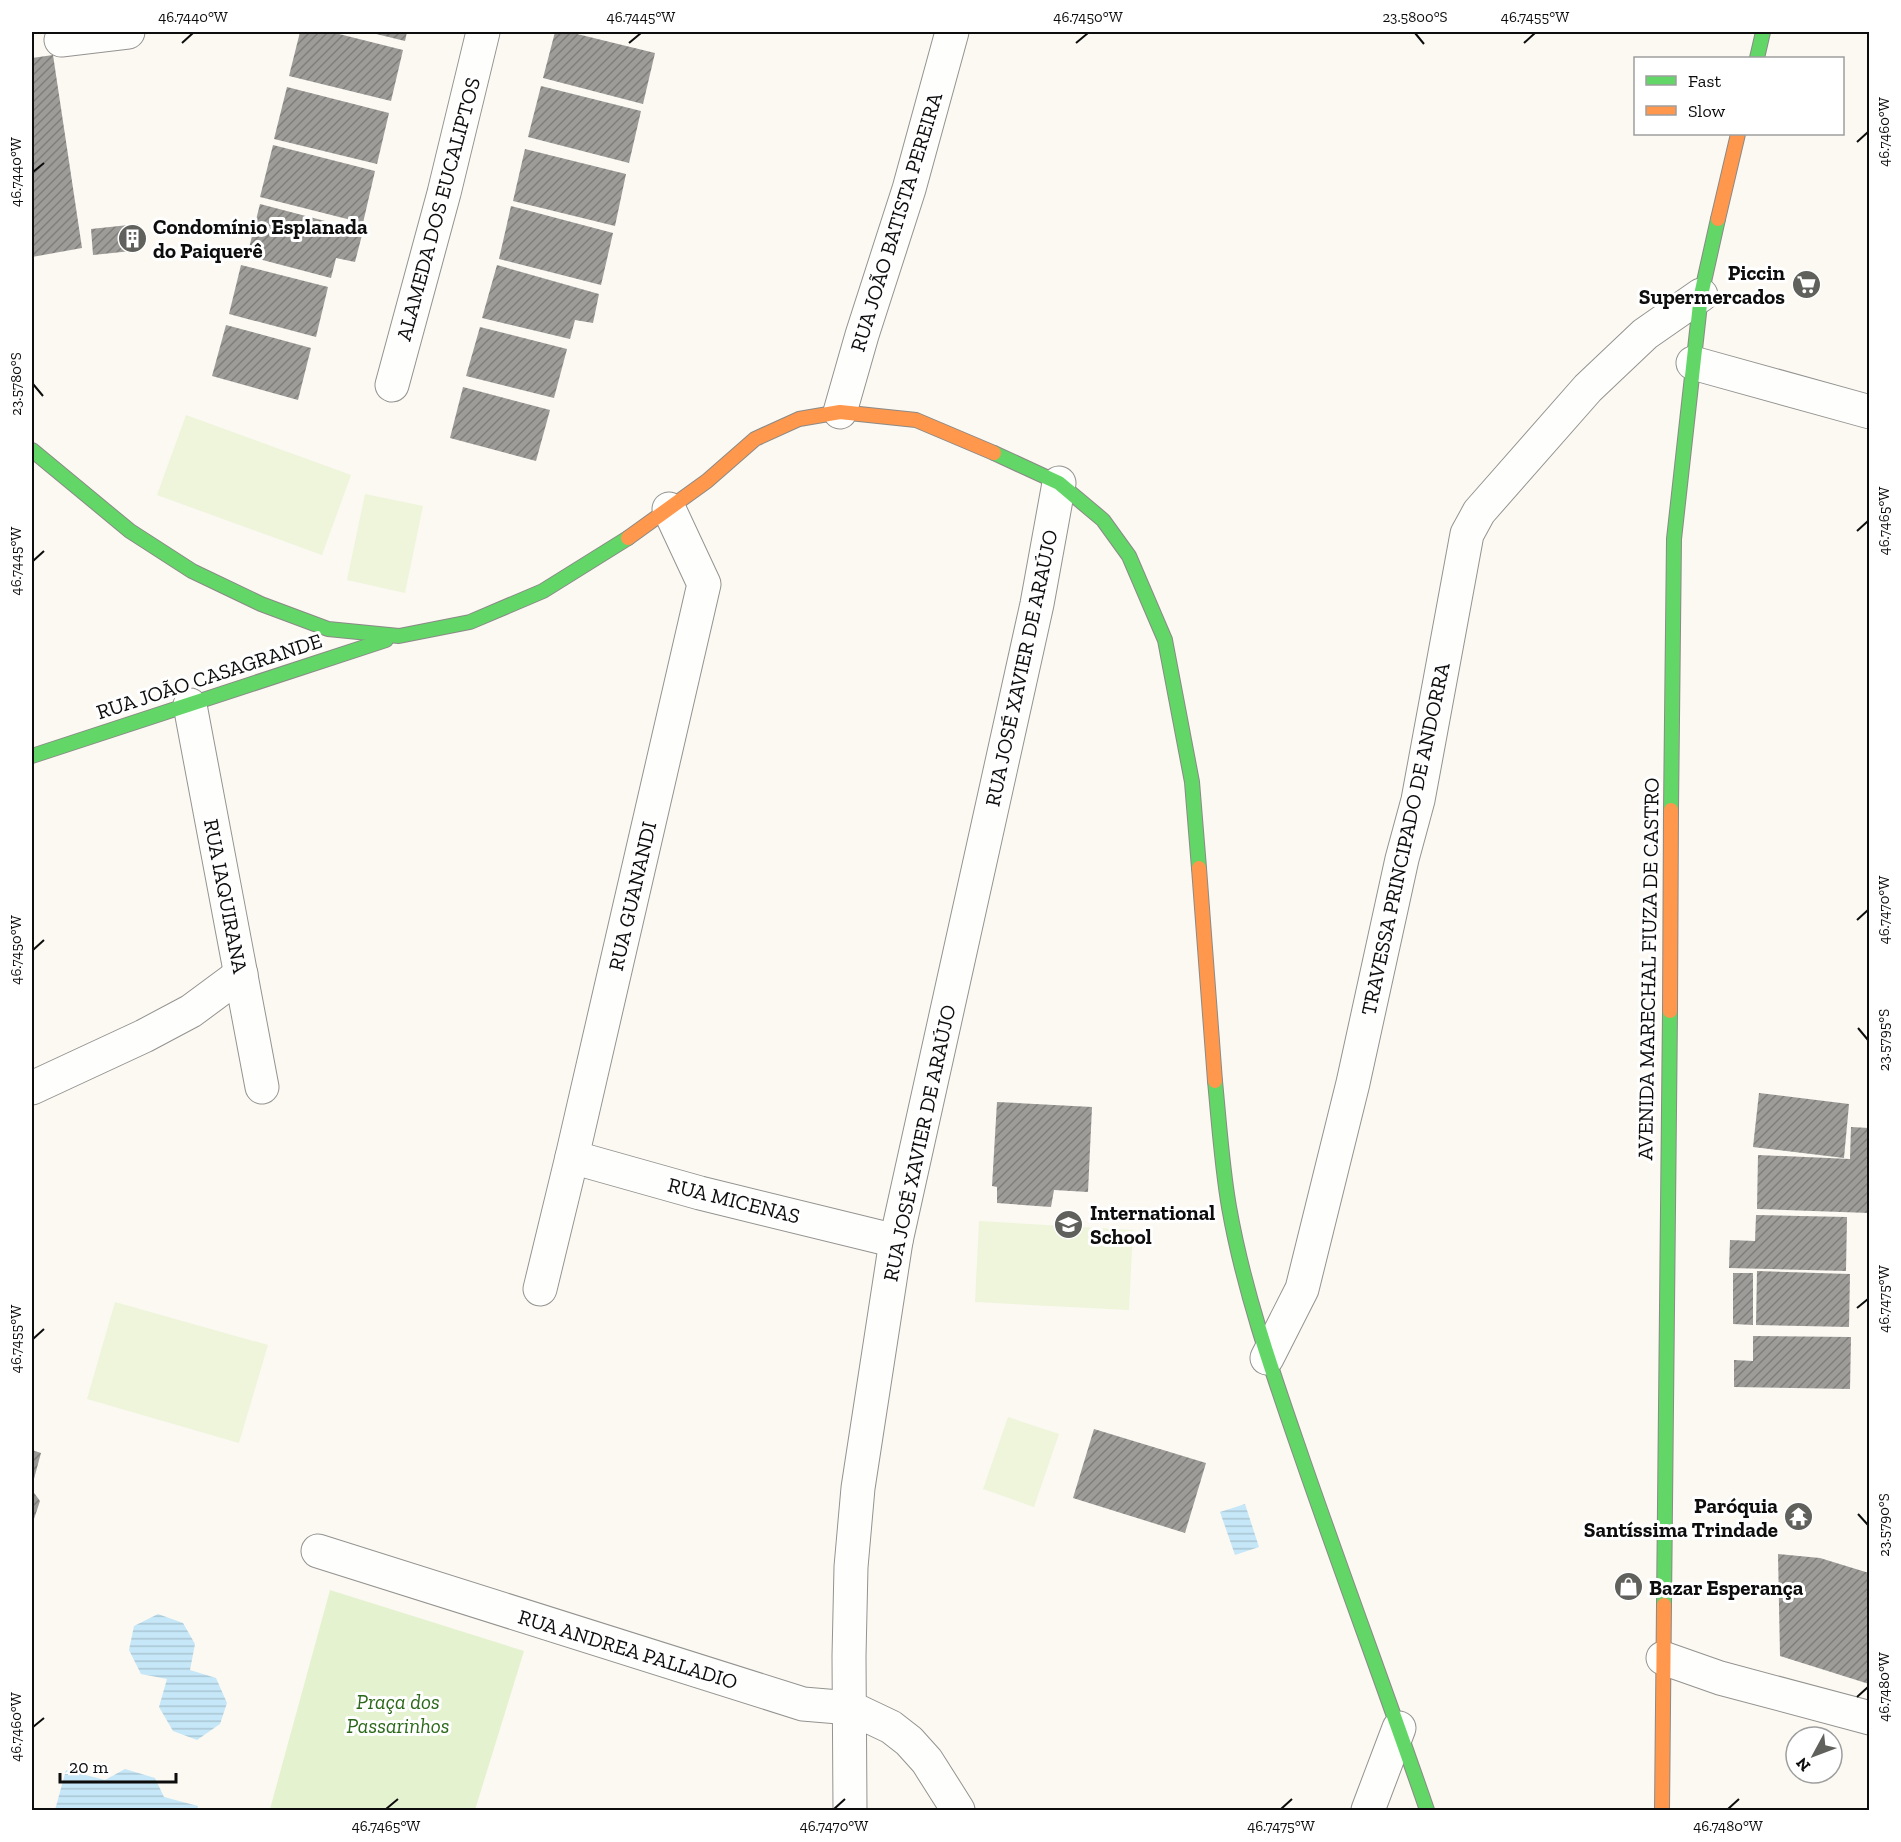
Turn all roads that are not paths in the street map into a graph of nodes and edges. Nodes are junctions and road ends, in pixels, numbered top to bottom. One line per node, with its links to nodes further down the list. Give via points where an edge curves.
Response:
1 (128, 32): 5 (street)
2 (483, 32): 10 (street, ALAMEDA DOS EUCALIPTOS)
3 (952, 32): 11 (street, RUA JOÃO BATISTA PEREIRA, via 909,189)
4 (1764, 32): 6 (main road)
5 (61, 40)
6 (1757, 57)
7 (1738, 135): 8 (main road, AVENIDA MARECHAL FIUZA DE CASTRO)
8 (1701, 295): 9 (main road, AVENIDA MARECHAL FIUZA DE CASTRO); 25 (street, TRAVESSA PRINCIPADO DE ANDORRA, via 1645,334 1588,388 1479,512 1467,534 1418,800 1353,1083 1302,1289)
9 (1693, 363): 12 (street); 27 (main road, AVENIDA MARECHAL FIUZA DE CASTRO, via 1674,538)
10 (392, 386)
11 (840, 412): 14 (main road, via 916,420); 15 (main road, via 799,419 755,439)
12 (1869, 412)
13 (32, 450): 16 (main road, via 130,531 192,571 261,604 328,629)
14 (1059, 483): 23 (street, RUA JOSÉ XAVIER DE ARAÚJO, via 1037,604); 25 (main road, via 1103,520 1129,556 1165,640 1192,782 1229,1207)
15 (669, 509): 16 (main road, via 543,591 470,622); 22 (street, RUA GUANANDI, via 704,584)
16 (399, 636): 17 (main road, RUA JOÃO CASAGRANDE)
17 (190, 705): 18 (main road, RUA JOÃO CASAGRANDE); 19 (street, RUA IAQUIRANA)
18 (32, 756)
19 (241, 974): 20 (street, RUA IAQUIRANA); 21 (street, via 191,1011)
20 (262, 1087)
21 (32, 1088)
22 (572, 1157): 23 (street, RUA MICENAS); 24 (street, RUA GUANANDI)
23 (896, 1241): 28 (street, RUA JOSÉ XAVIER DE ARAÚJO, via 858,1488 851,1567)
24 (540, 1288)
25 (1267, 1358): 30 (main road)
26 (318, 1551): 28 (street, RUA ANDREA PALLADIO, via 803,1704)
27 (1663, 1658): 29 (street, via 1720,1678); 35 (main road, AVENIDA MARECHAL FIUZA DE CASTRO)
28 (851, 1708): 31 (street, RUA JOSÉ XAVIER DE ARAÚJO); 32 (street, RUA ANDREA PALLADIO, via 891,1727 909,1741 927,1761)
29 (1869, 1718)
30 (1399, 1728): 33 (street); 34 (main road)
31 (850, 1810)
32 (958, 1810)
33 (1368, 1810)
34 (1427, 1810)
35 (1662, 1810)

